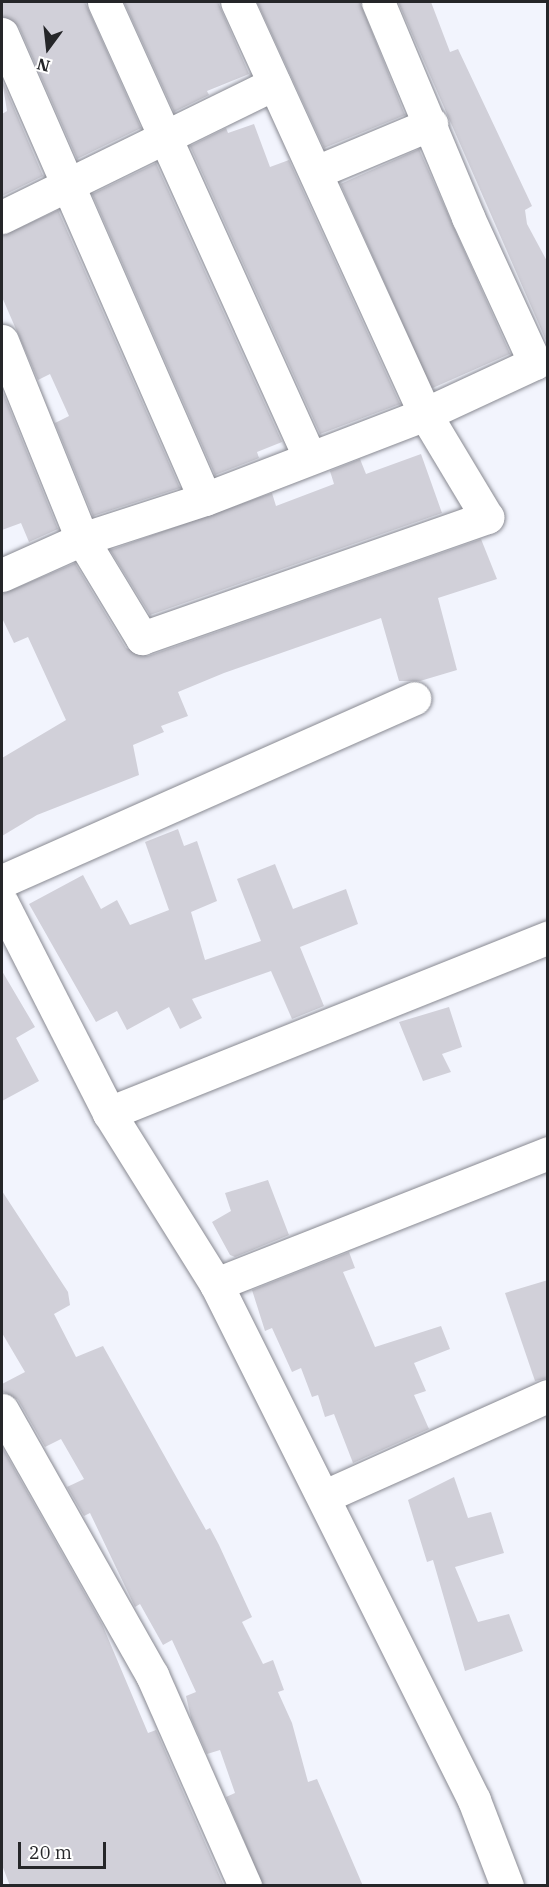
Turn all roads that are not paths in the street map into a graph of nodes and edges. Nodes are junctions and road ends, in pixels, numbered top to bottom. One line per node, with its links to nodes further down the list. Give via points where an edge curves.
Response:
1 (104, 2): 7 (street)
2 (237, 2): 5 (street)
3 (378, 2): 6 (street)
4 (2, 34): 9 (street)
5 (274, 84): 7 (street); 8 (street)
6 (431, 124): 8 (street); 12 (street, via 468,217 536,363)
7 (166, 138): 9 (street); 13 (street)
8 (316, 172): 12 (street)
9 (69, 186): 10 (street); 14 (street)
10 (2, 217)
11 (2, 341): 15 (street)
12 (425, 414): 13 (street); 15 (street, via 487,517 142,638)
13 (309, 456): 14 (street)
14 (205, 499): 15 (street)
15 (82, 539): 16 (street)
16 (2, 575)
17 (414, 698): 18 (street)
18 (2, 881)
19 (5, 918): 21 (street)
20 (548, 937): 21 (street)
21 (110, 1113): 23 (street)
22 (548, 1153): 23 (street)
23 (216, 1284): 26 (street)
24 (548, 1396): 26 (street)
25 (2, 1410): 27 (street, via 152,1675)
26 (325, 1496): 28 (street, via 474,1800)
27 (245, 1886)
28 (507, 1886)

